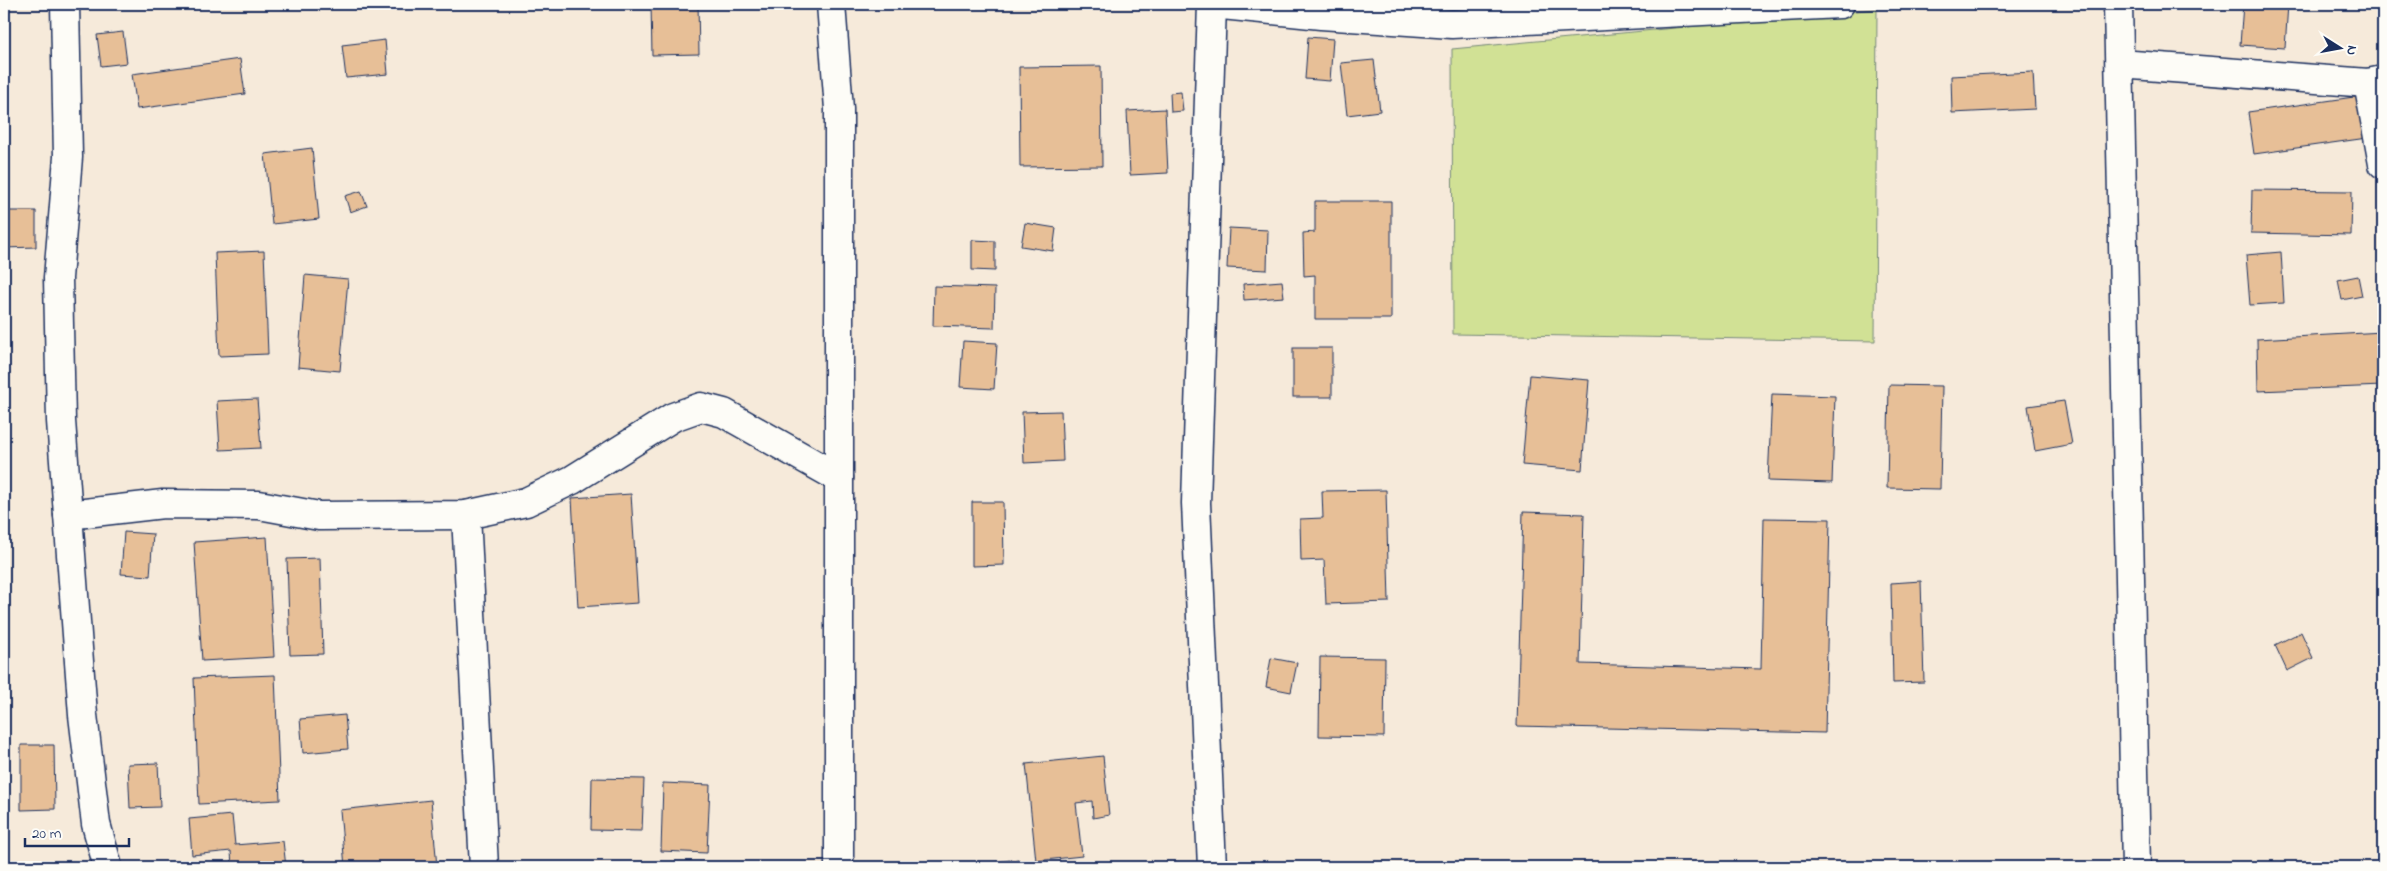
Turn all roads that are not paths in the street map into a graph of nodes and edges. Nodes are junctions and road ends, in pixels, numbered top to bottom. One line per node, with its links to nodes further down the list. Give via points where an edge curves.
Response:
1 (65, 4): 10 (street, via 68,158 58,278 61,421)
2 (831, 4): 9 (street, via 839,109)
3 (1212, 4): 4 (street, via 1452,24); 15 (street, via 1196,504)
4 (1840, 4)
5 (2118, 4): 6 (street)
6 (2120, 64): 7 (street); 16 (street)
7 (2376, 82): 8 (street)
8 (2383, 164)
9 (839, 478): 11 (street, via 724,413 701,407 673,417 572,480 526,502); 14 (street)
10 (68, 515): 11 (street, via 172,504 259,505 318,516); 12 (street, via 82,714 96,824)
11 (466, 515): 13 (street)
12 (108, 867)
13 (484, 867)
14 (839, 867)
15 (1212, 867)
16 (2136, 867)

